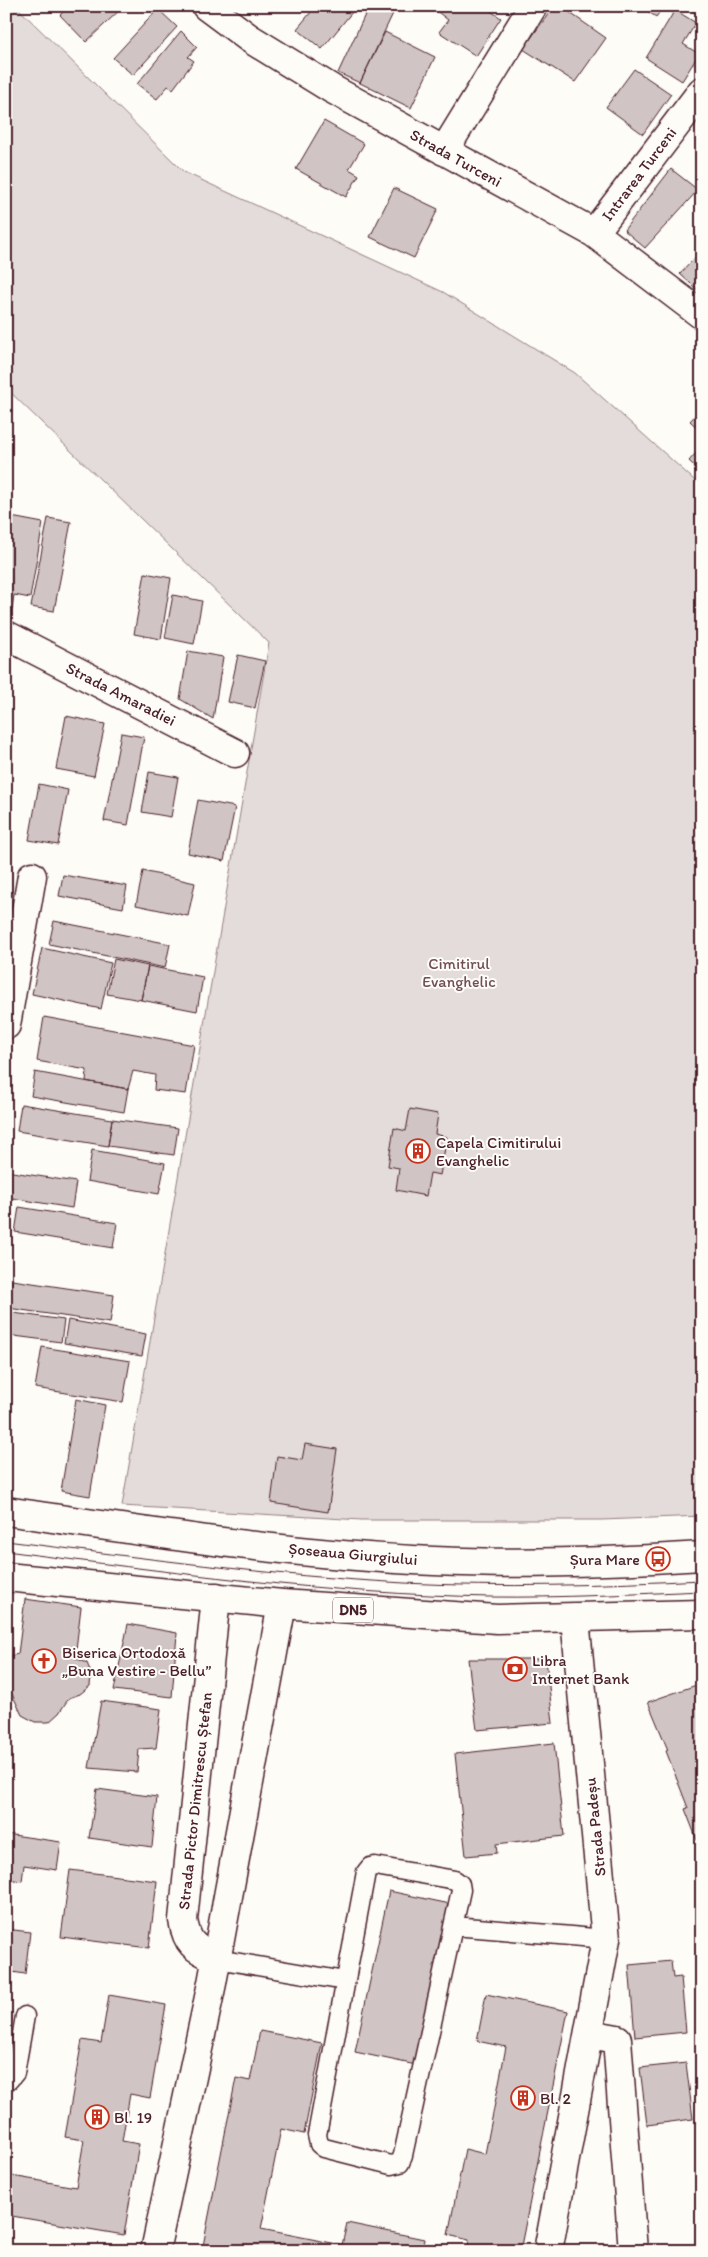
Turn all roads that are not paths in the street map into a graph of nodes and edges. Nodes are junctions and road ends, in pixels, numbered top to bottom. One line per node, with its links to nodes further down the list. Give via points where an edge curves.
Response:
1 (533, 6): 4 (street)
2 (218, 10): 4 (street, Strada Turceni, via 332,89)
3 (702, 91): 5 (street, Intrarea Turceni)
4 (444, 151): 5 (street, Strada Turceni)
5 (594, 233): 6 (street, Strada Turceni)
6 (702, 315)
7 (6, 635): 8 (street, Strada Amaradiei)
8 (235, 753)
9 (32, 876): 10 (street)
10 (6, 1025)
11 (6, 1511): 12 (street, Șoseaua Giurgiului, via 230,1543 432,1561 573,1563)
12 (702, 1556)
13 (6, 1577): 14 (street, DN5)
14 (216, 1597): 15 (street, DN5); 20 (street, Strada Pictor Dimitrescu Ștefan, via 183,1920 188,1940)
15 (282, 1604): 17 (street, DN5, via 497,1619); 20 (street)
16 (702, 1614): 17 (street, DN5)
17 (575, 1618): 19 (street, Strada Padeșu)
18 (454, 1926): 19 (lane); 21 (lane, via 461,1890 455,1880 370,1867 366,1872); 21 (lane, via 400,2163 391,2165 319,2144 317,2135)
19 (606, 1939): 23 (street, Strada Padeșu)
20 (217, 1959): 21 (lane); 25 (street)
21 (345, 1981)
22 (25, 2016): 24 (lane, via 16,2073)
23 (588, 2034): 26 (street, Strada Padeșu); 27 (street, via 617,2039)
24 (6, 2080)
25 (155, 2251)
26 (548, 2251)
27 (633, 2251)

